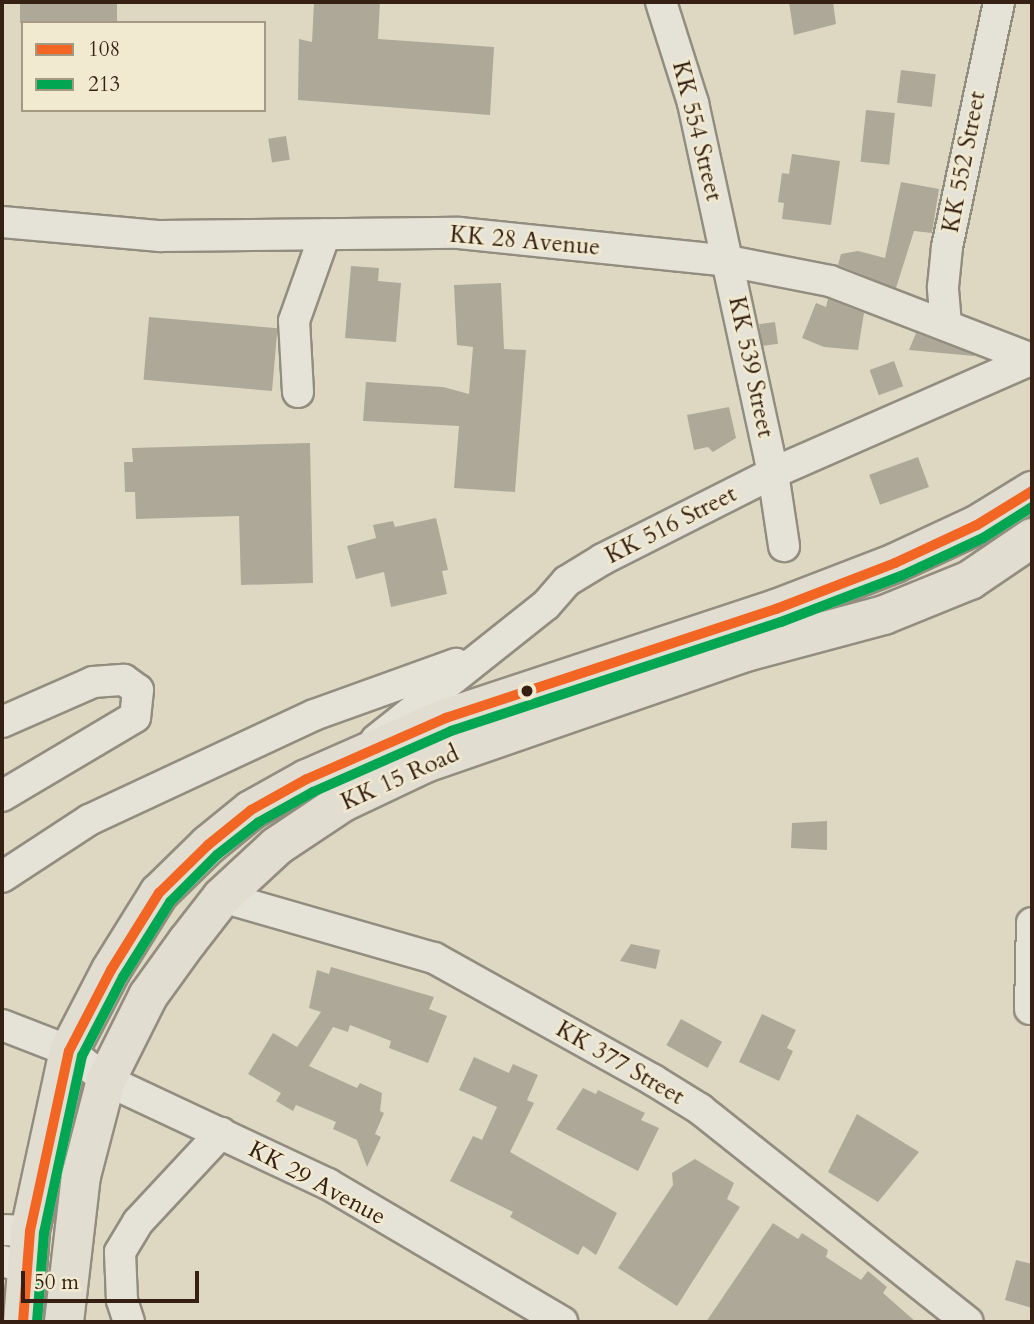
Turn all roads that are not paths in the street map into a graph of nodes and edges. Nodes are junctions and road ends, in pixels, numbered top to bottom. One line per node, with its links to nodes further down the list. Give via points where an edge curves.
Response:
1 (661, 2): 5 (street, KK 554 Street, via 692,103)
2 (999, 2): 6 (street, KK 552 Street, via 947,247)
3 (2, 222): 4 (street, KK 28 Avenue, via 160,236)
4 (324, 234): 5 (street, KK 28 Avenue, via 459,233); 8 (street, via 294,321)
5 (728, 261): 6 (street, KK 28 Avenue, via 830,281); 9 (street, KK 539 Street)
6 (946, 324): 7 (street, KK 28 Avenue)
7 (1031, 359): 9 (street, KK 516 Street)
8 (298, 393)
9 (773, 473): 12 (street, KK 539 Street); 13 (street, KK 516 Street, via 603,559 567,582 546,606)
10 (1032, 491): 15 (highway, KK 15 Road, via 977,525 895,563 776,609 446,718)
11 (1032, 538): 18 (highway, KK 15 Road, via 970,580 884,615 746,652 425,763 343,802 277,846)
12 (784, 547)
13 (487, 651): 15 (street, KK 516 Street); 17 (street, via 314,715 89,820)
14 (2, 722): 16 (street, via 100,681 124,680 138,690 135,716)
15 (355, 757): 22 (highway, KK 15 Road, via 251,810 159,893)
16 (2, 796)
17 (2, 877)
18 (222, 897): 23 (highway, KK 15 Road, via 148,996); 30 (street, KK 377 Street, via 434,958 653,1080 700,1109)
19 (1032, 923): 20 (street)
20 (1030, 1009)
21 (2, 1025): 22 (street, KK 29 Avenue)
22 (69, 1051): 23 (street, KK 29 Avenue); 25 (highway, KK 15 Road)
23 (106, 1080): 24 (street, KK 29 Avenue); 27 (highway, KK 15 Road, via 81,1176)
24 (221, 1133): 28 (street, via 138,1222 120,1252 122,1300); 29 (street, KK 29 Avenue, via 327,1184)
25 (15, 1248): 26 (highway, KK 15 Road)
26 (23, 1322)
27 (64, 1322)
28 (129, 1322)
29 (562, 1322)
30 (968, 1322)

